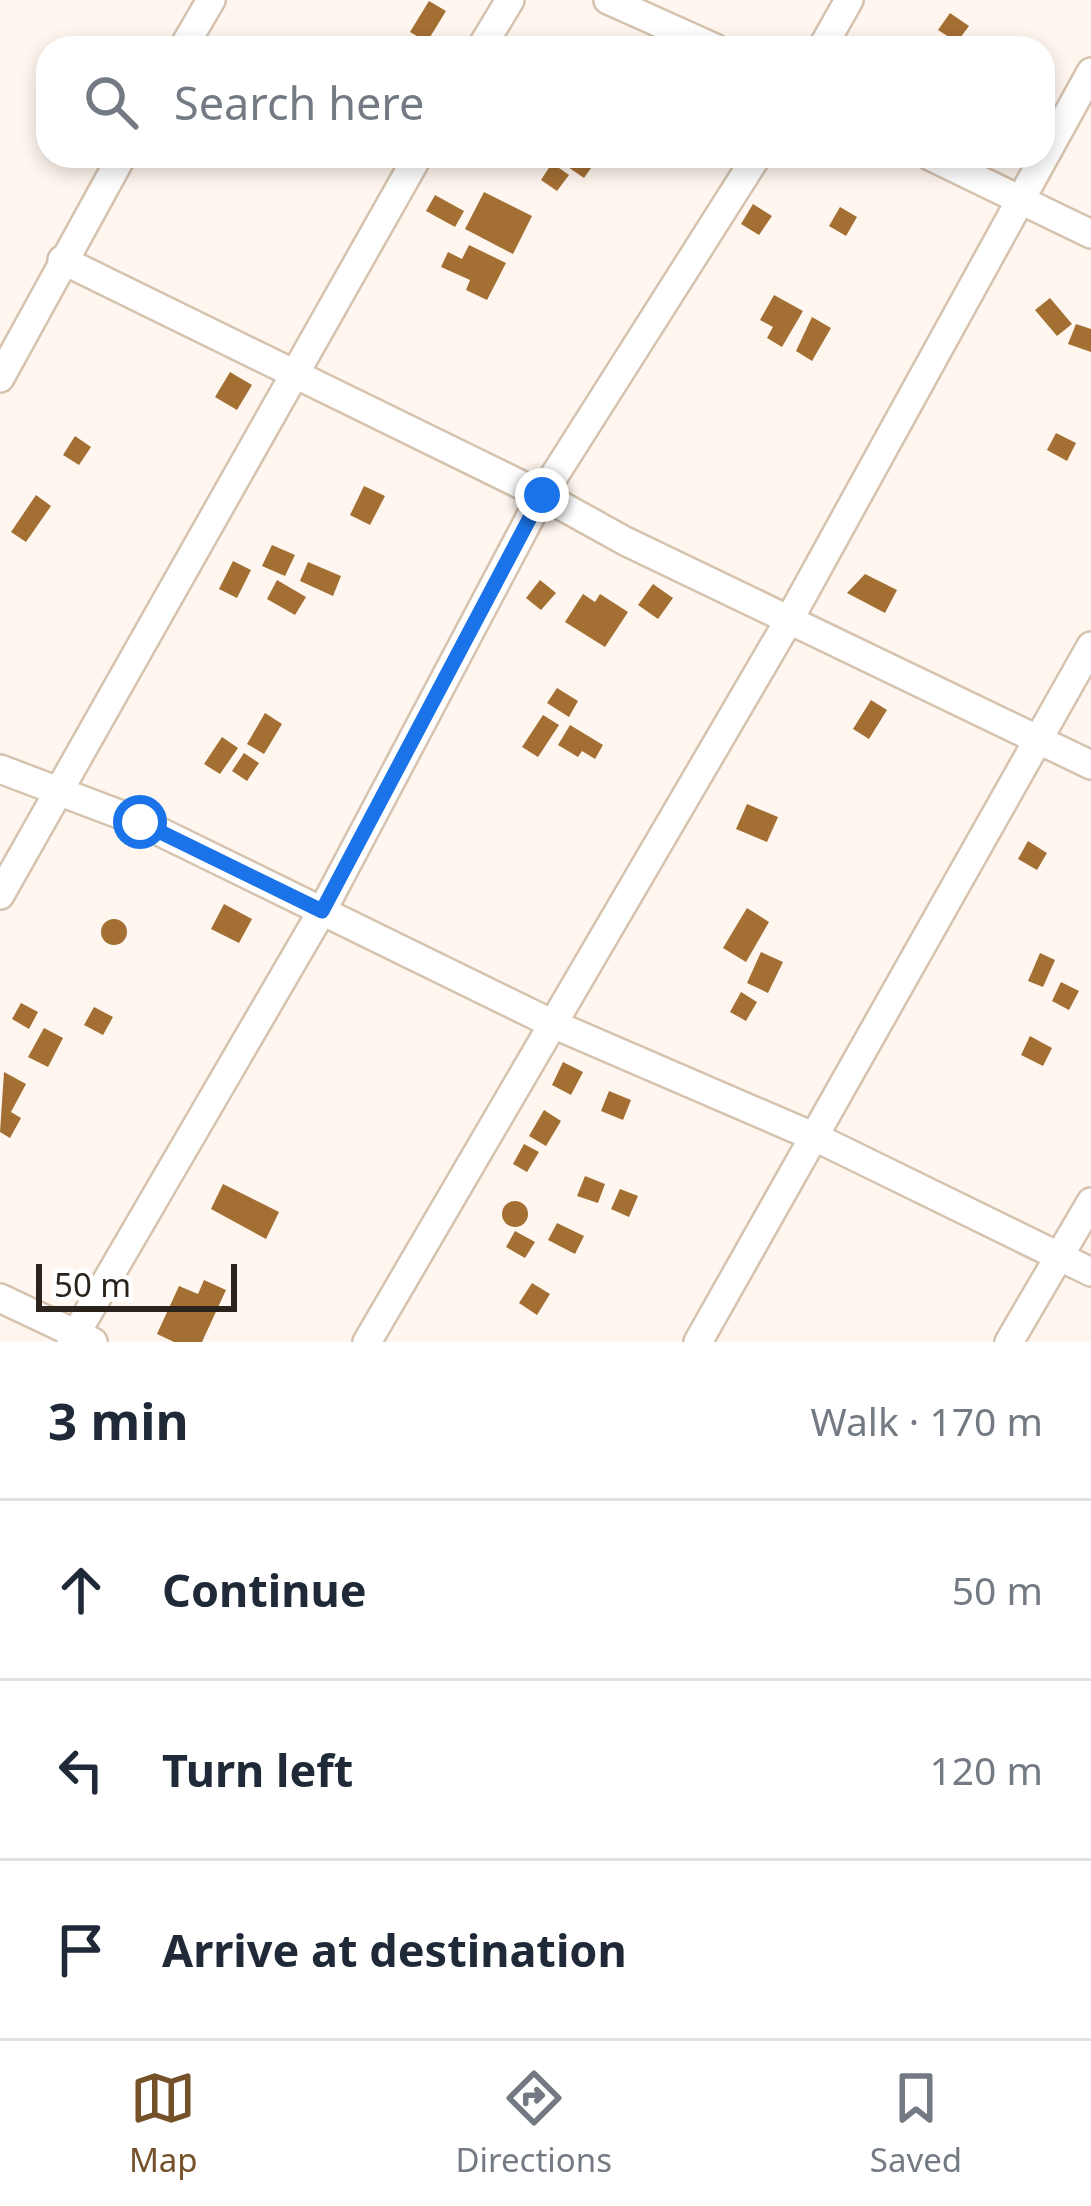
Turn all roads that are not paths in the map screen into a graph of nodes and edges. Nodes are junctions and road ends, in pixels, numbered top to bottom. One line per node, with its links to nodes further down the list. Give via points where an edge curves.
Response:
1 (211, 0): 5 (street)
2 (509, 0): 6 (street)
3 (608, 0): 7 (street)
4 (849, 0): 8 (street)
5 (191, 36)
6 (488, 36)
7 (688, 36)
8 (829, 36)
9 (1091, 72): 10 (street)
10 (1055, 135)
11 (115, 168): 18 (street)
12 (411, 168): 19 (street)
13 (749, 168): 21 (street)
14 (953, 168): 16 (street)
15 (1036, 168): 16 (street)
16 (1017, 202): 17 (street); 22 (street)
17 (1091, 234)
18 (62, 260): 19 (street); 20 (street)
19 (294, 374): 21 (street); 27 (street)
20 (0, 378)
21 (542, 495): 22 (street); 29 (street)
22 (790, 620): 24 (street); 30 (street)
23 (1091, 646): 24 (street)
24 (1035, 740): 25 (street); 31 (street)
25 (1091, 764)
26 (0, 770): 27 (street)
27 (57, 789): 28 (street); 29 (street)
28 (0, 895)
29 (322, 911): 30 (street); 36 (street)
30 (553, 1024): 31 (street); 37 (street)
31 (818, 1138): 33 (street); 38 (street)
32 (1091, 1202): 33 (street)
33 (1059, 1257): 34 (street); 39 (street)
34 (1091, 1272)
35 (0, 1298): 36 (street)
36 (80, 1339)
37 (367, 1342)
38 (698, 1342)
39 (1009, 1342)

